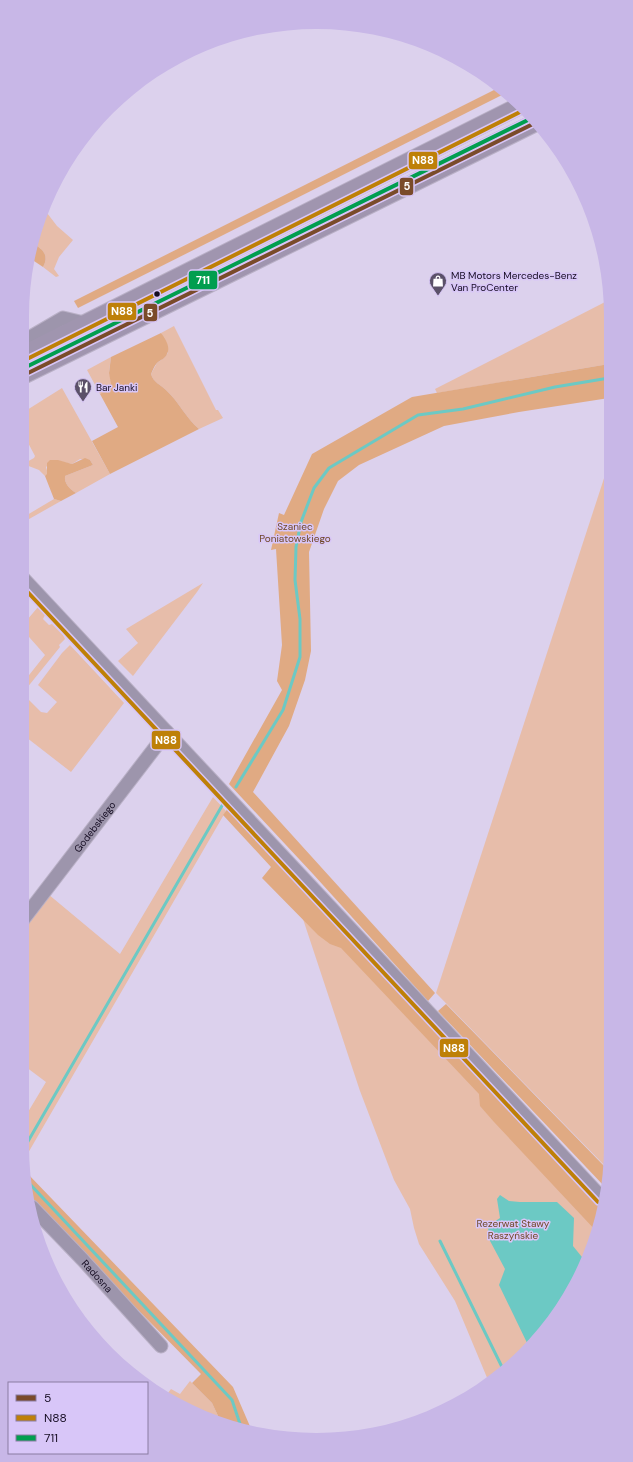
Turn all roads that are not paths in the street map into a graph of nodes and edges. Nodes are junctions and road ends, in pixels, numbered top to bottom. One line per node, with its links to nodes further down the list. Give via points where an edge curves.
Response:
1 (515, 108): 3 (main road)
2 (530, 124): 6 (main road)
3 (84, 324): 4 (street, via 63,318); 5 (main road)
4 (29, 338)
5 (29, 352)
6 (29, 373)
7 (29, 584): 8 (street)
8 (167, 732): 9 (street, Godebskiego); 10 (street)
9 (29, 912)
10 (599, 1195)
11 (37, 1213): 12 (street, Radosna)
12 (161, 1346)

